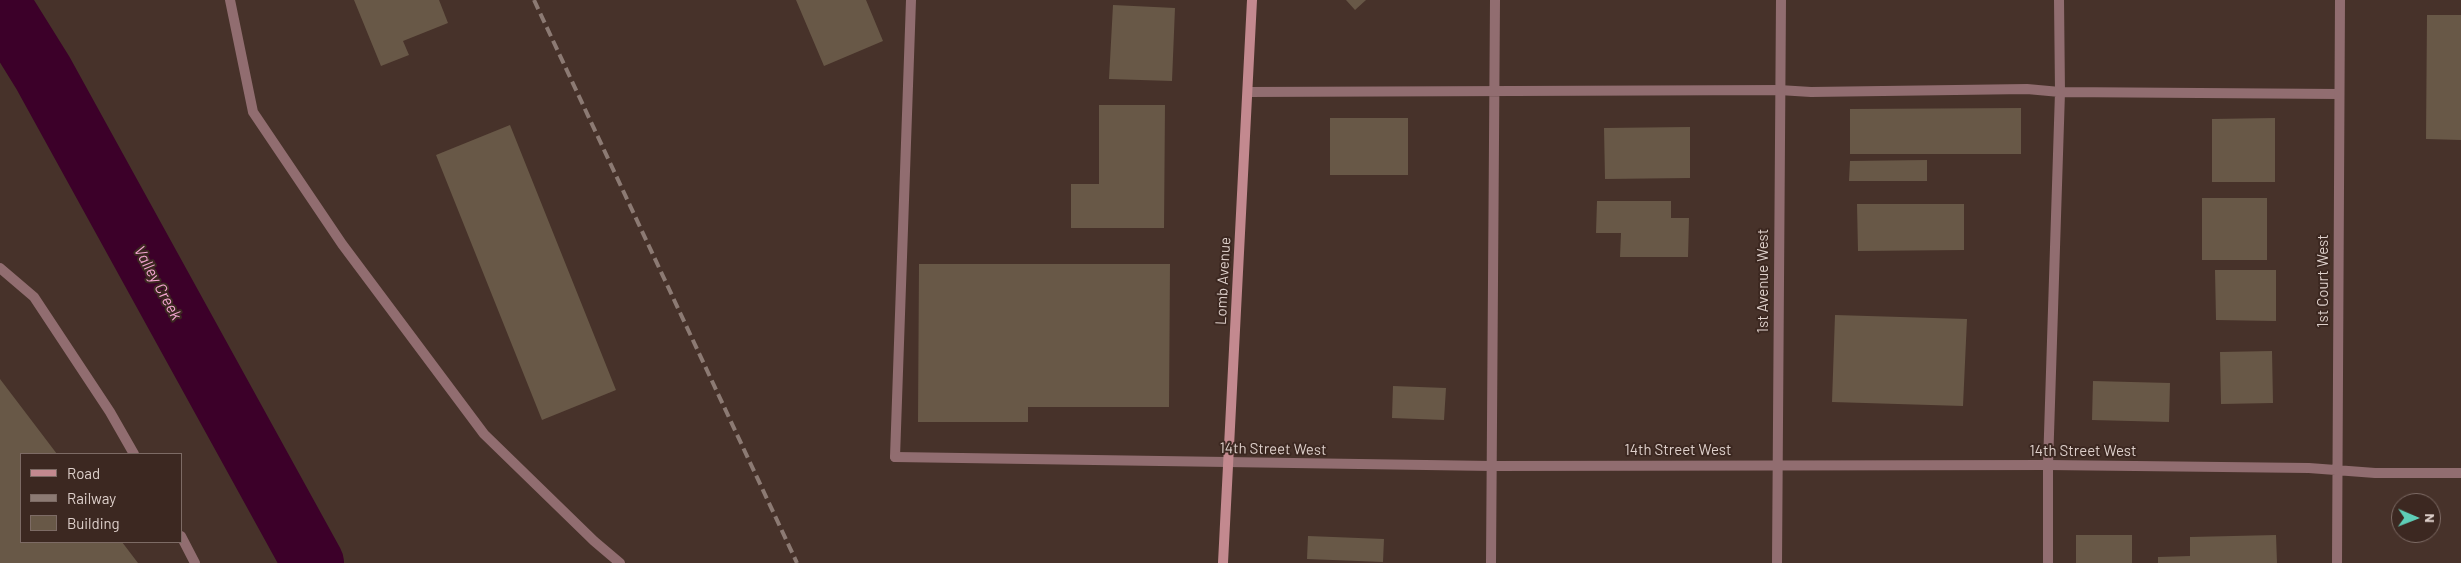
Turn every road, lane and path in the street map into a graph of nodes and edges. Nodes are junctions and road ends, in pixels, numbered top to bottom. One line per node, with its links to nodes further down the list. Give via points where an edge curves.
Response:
1 (230, 0): 23 (street, via 253,112 342,244 484,434)
2 (911, 0): 15 (street, 14th Street West, via 894,458)
3 (1252, 0): 10 (main road, Lomb Avenue)
4 (1495, 0): 8 (street)
5 (1781, 0): 9 (street, 1st Avenue West)
6 (2059, 0): 11 (street)
7 (2340, 0): 12 (street, 1st Court West)
8 (1494, 90): 9 (street); 10 (street); 18 (street)
9 (1779, 90): 11 (street, via 2027,89); 16 (street, 1st Avenue West)
10 (1248, 92): 15 (main road, Lomb Avenue)
11 (2060, 92): 12 (street); 17 (street)
12 (2339, 94): 19 (street, 1st Court West)
13 (0, 268): 14 (street, via 34,297)
14 (133, 453)
15 (1228, 463): 18 (street, 14th Street West); 24 (main road, Lomb Avenue)
16 (1778, 464): 17 (street, 14th Street West); 18 (street, 14th Street West); 26 (street, 1st Avenue West)
17 (2048, 465): 19 (street, 14th Street West); 27 (street)
18 (1492, 466): 25 (street)
19 (2338, 470): 20 (street, 14th Street West); 28 (street, 1st Court West)
20 (2461, 472)
21 (182, 538): 22 (street)
22 (195, 563)
23 (620, 563)
24 (1223, 563)
25 (1491, 563)
26 (1777, 563)
27 (2048, 563)
28 (2337, 563)

